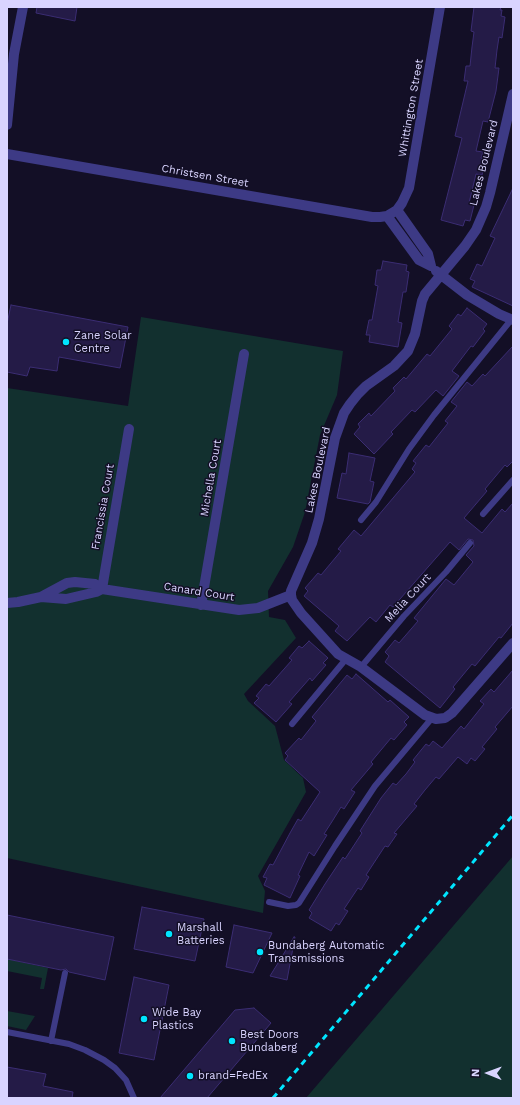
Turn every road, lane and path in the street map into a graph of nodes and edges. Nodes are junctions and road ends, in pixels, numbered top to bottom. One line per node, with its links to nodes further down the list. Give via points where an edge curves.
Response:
1 (23, 7): 4 (street, via 14,54)
2 (440, 7): 6 (street, Whittington Street, via 409,188)
3 (513, 94): 9 (street, Lakes Boulevard, via 486,207 476,230)
4 (7, 125)
5 (7, 154): 7 (street, Christsen Street, via 372,217)
6 (397, 210): 7 (street); 8 (street, via 428,254)
7 (387, 216): 8 (street, via 419,260)
8 (431, 266): 9 (street)
9 (441, 275): 10 (street, via 483,306); 18 (street, Lakes Boulevard, via 425,294 408,351 394,366 366,386 344,414 335,438 312,543)
10 (512, 320): 15 (lane, via 434,415 376,502)
11 (244, 354): 21 (street, Michella Court)
12 (129, 429): 17 (street, Francissia Court)
13 (513, 480): 14 (lane)
14 (483, 514)
15 (361, 520)
16 (470, 543): 24 (lane, Melia Court)
17 (102, 589): 19 (street, via 66,599); 19 (street, Canard Court, via 95,584 67,583); 21 (street, Canard Court)
18 (291, 595): 21 (street, Canard Court, via 248,610); 23 (street, via 301,613)
19 (41, 597): 20 (street)
20 (7, 604)
21 (201, 605)
22 (513, 643): 25 (street, via 452,713 445,718)
23 (346, 659): 24 (street); 26 (lane)
24 (361, 667): 25 (street)
25 (432, 718): 27 (lane, via 375,786 299,903 288,906)
26 (292, 724)
27 (269, 902)
28 (65, 973): 30 (lane)
29 (7, 1032): 30 (lane)
30 (51, 1041): 31 (lane, via 69,1044 104,1060 126,1080)
31 (134, 1098)

